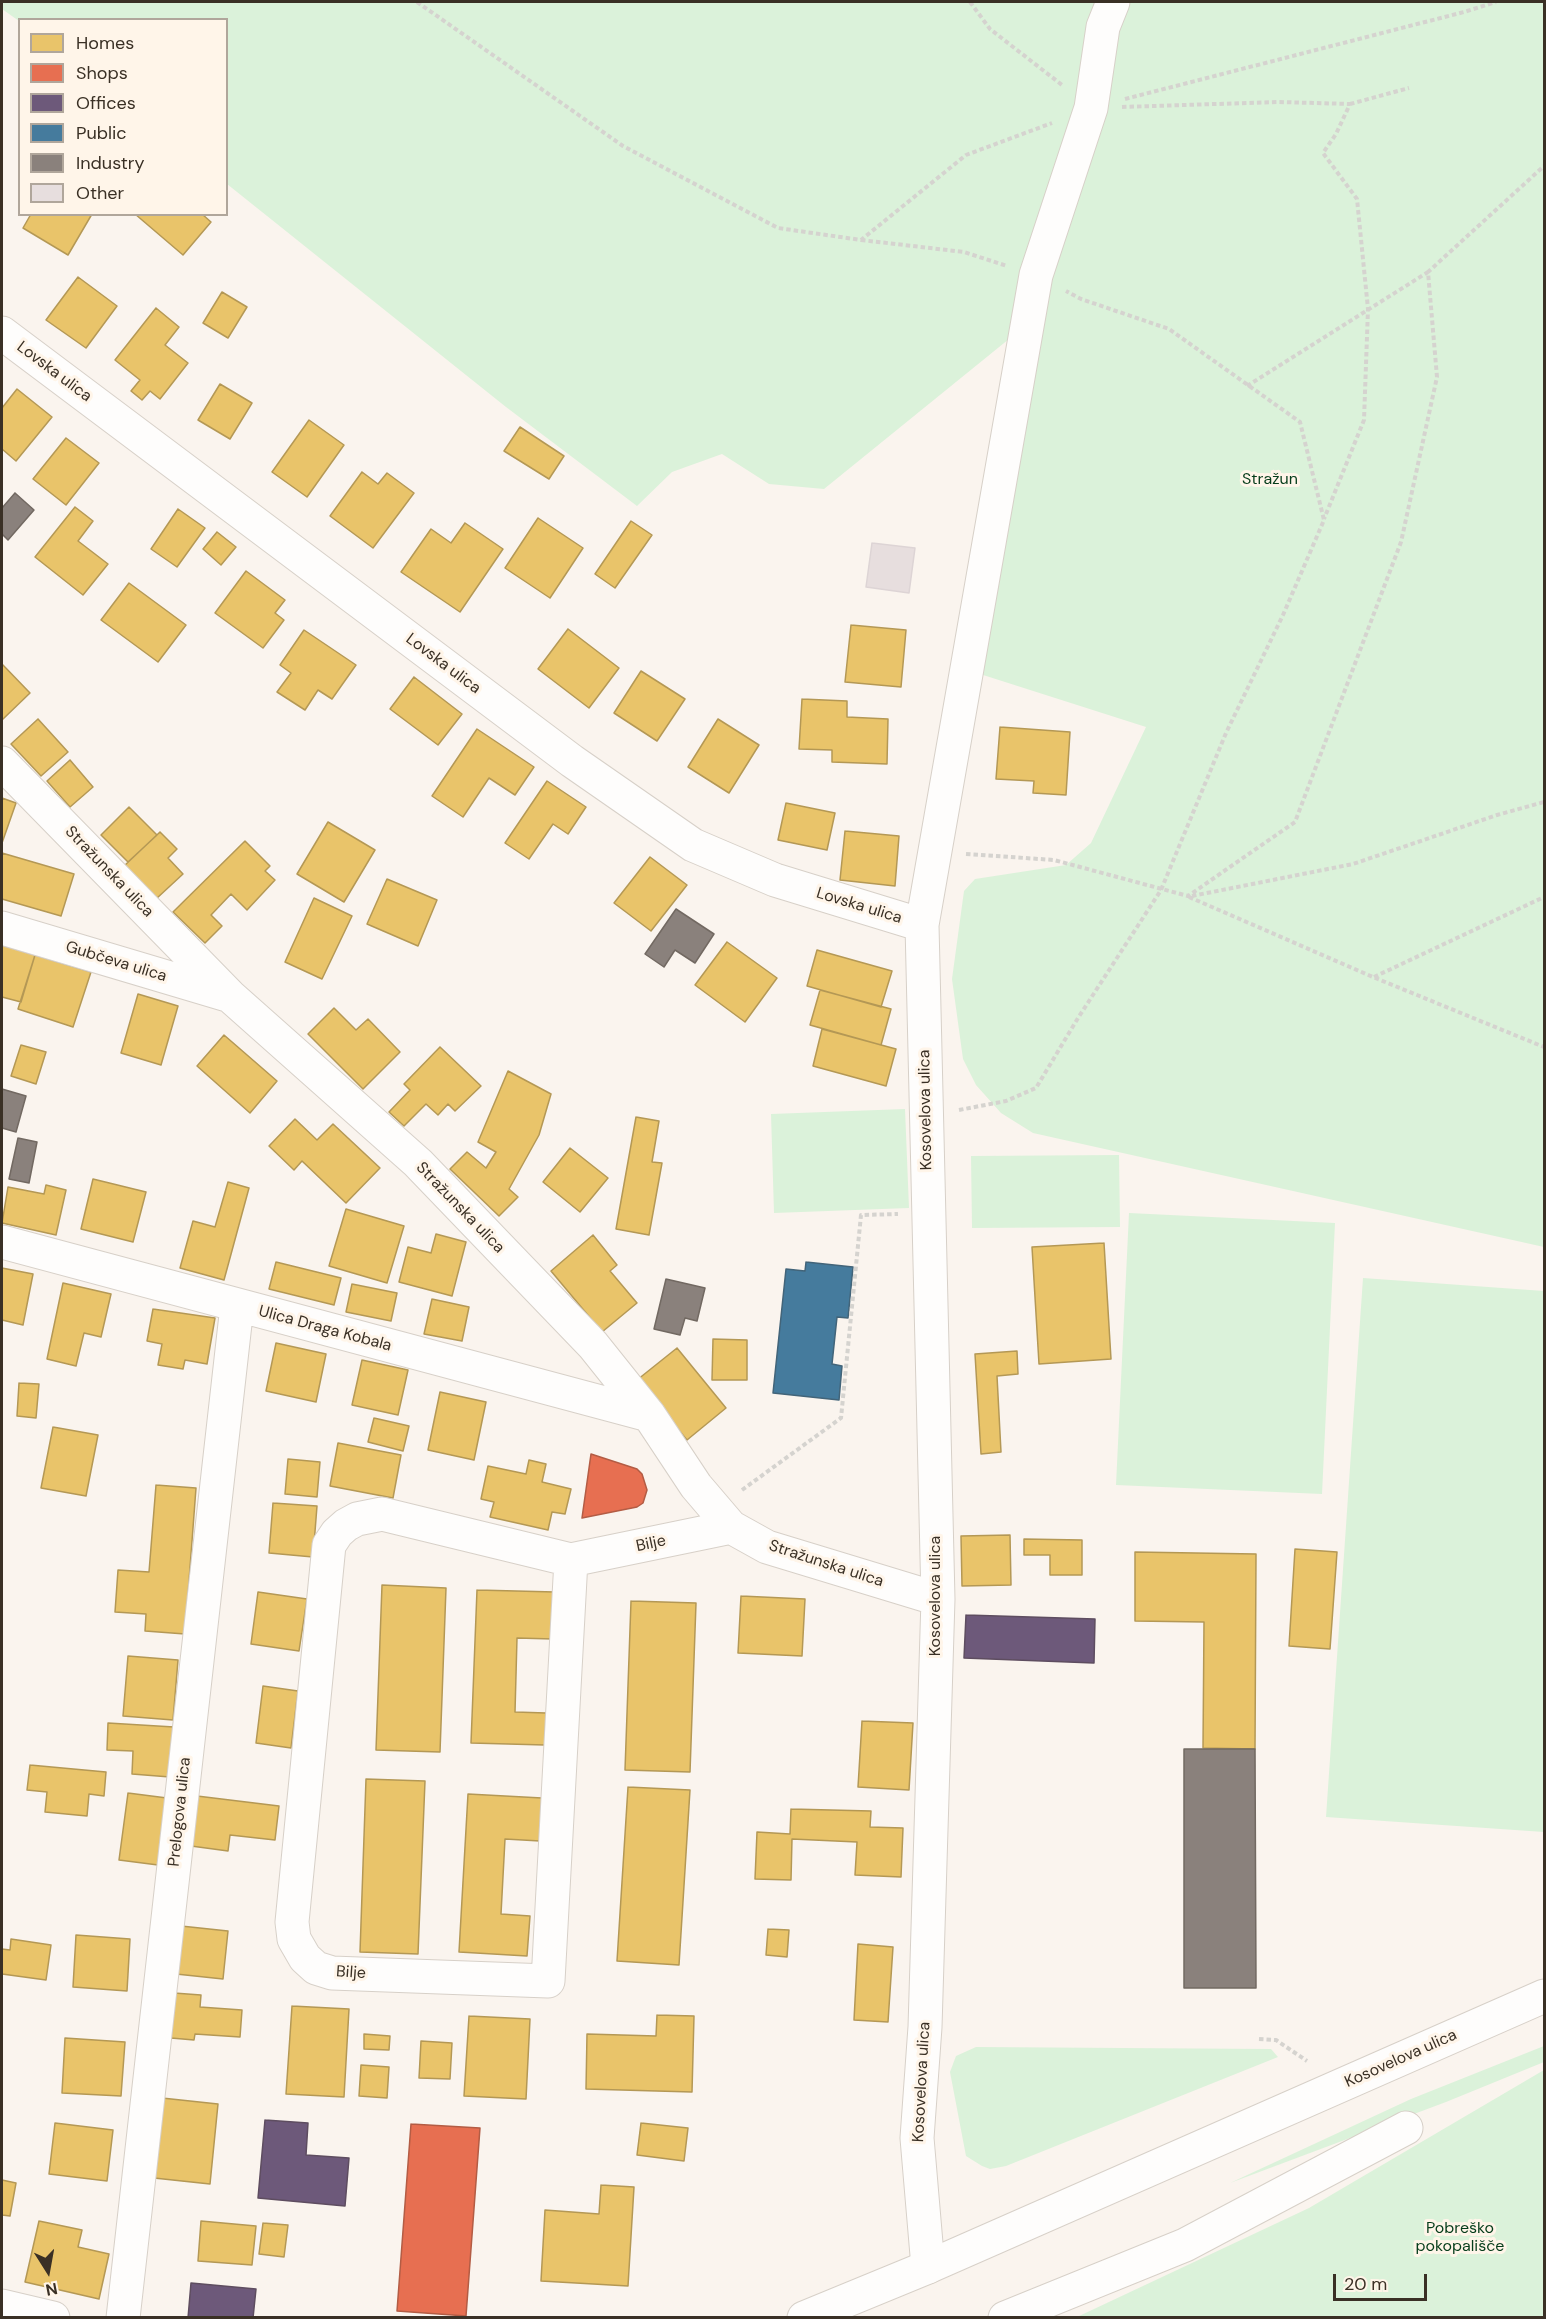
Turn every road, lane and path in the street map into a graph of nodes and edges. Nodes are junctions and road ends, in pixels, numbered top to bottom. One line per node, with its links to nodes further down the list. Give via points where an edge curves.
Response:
1 (417, 2): 9 (path, via 623,146 778,228)
2 (970, 2): 7 (path, via 990,29)
3 (1113, 2): 7 (street, Kosovelova ulica, via 1103,27)
4 (1496, 2): 7 (path)
5 (1409, 88): 6 (path)
6 (1350, 104): 7 (path, via 1278,102); 12 (path, via 1323,153 1357,199)
7 (1091, 108): 9 (path, via 966,155); 11 (street, Kosovelova ulica)
8 (1545, 166): 10 (path)
9 (861, 240): 11 (path, via 964,252)
10 (1428, 272): 12 (path); 20 (path, via 1437,377 1401,542 1295,822)
11 (1036, 275): 14 (path, via 1081,299 1169,329); 18 (street, Kosovelova ulica)
12 (1368, 309): 14 (path); 15 (path, via 1364,420)
13 (2, 333): 22 (street, Lovska ulica, via 572,760 693,845 775,880)
14 (1247, 386): 15 (path, via 1300,422)
15 (1324, 520): 19 (path, via 1226,733)
16 (2, 763): 25 (street, Stražunska ulica)
17 (1545, 802): 20 (path, via 1353,864)
18 (936, 851): 19 (path, via 1054,860); 22 (street, Kosovelova ulica)
19 (1161, 890): 20 (path); 27 (path, via 1036,1088 1006,1101 962,1110)
20 (1188, 896): 24 (path)
21 (1545, 897): 24 (path)
22 (922, 925): 27 (street, Kosovelova ulica)
23 (2, 928): 25 (street, Gubčeva ulica)
24 (1373, 977): 26 (path)
25 (230, 996): 31 (street, Stražunska ulica, via 418,1163 593,1345)
26 (1545, 1047)
27 (927, 1111): 28 (street, Kosovelova ulica)
28 (929, 1214): 32 (path, via 861,1215 842,1418); 34 (street, Kosovelova ulica)
29 (2, 1242): 30 (street, Ulica Draga Kobala)
30 (237, 1306): 31 (street, Ulica Draga Kobala); 42 (street, Prelogova ulica)
31 (649, 1415): 32 (street, Stražunska ulica, via 696,1486)
32 (724, 1518): 33 (street, Bilje); 34 (street, Stražunska ulica, via 767,1547)
33 (571, 1560): 33 (street, Bilje, via 382,1514 346,1525 329,1545 292,1922 294,1938 304,1958 316,1968 332,1973 548,1981)
34 (938, 1599): 39 (street, Kosovelova ulica, via 925,2027 917,2138)
35 (1545, 1996): 39 (street, Kosovelova ulica)
36 (1259, 2039): 37 (path, via 1276,2040)
37 (1307, 2061)
38 (1406, 2128): 44 (street, via 1185,2245)
39 (928, 2267): 43 (street, Kosovelova ulica)
40 (2, 2306): 41 (street)
41 (53, 2318)
42 (123, 2318)
43 (804, 2318)
44 (1005, 2318)

